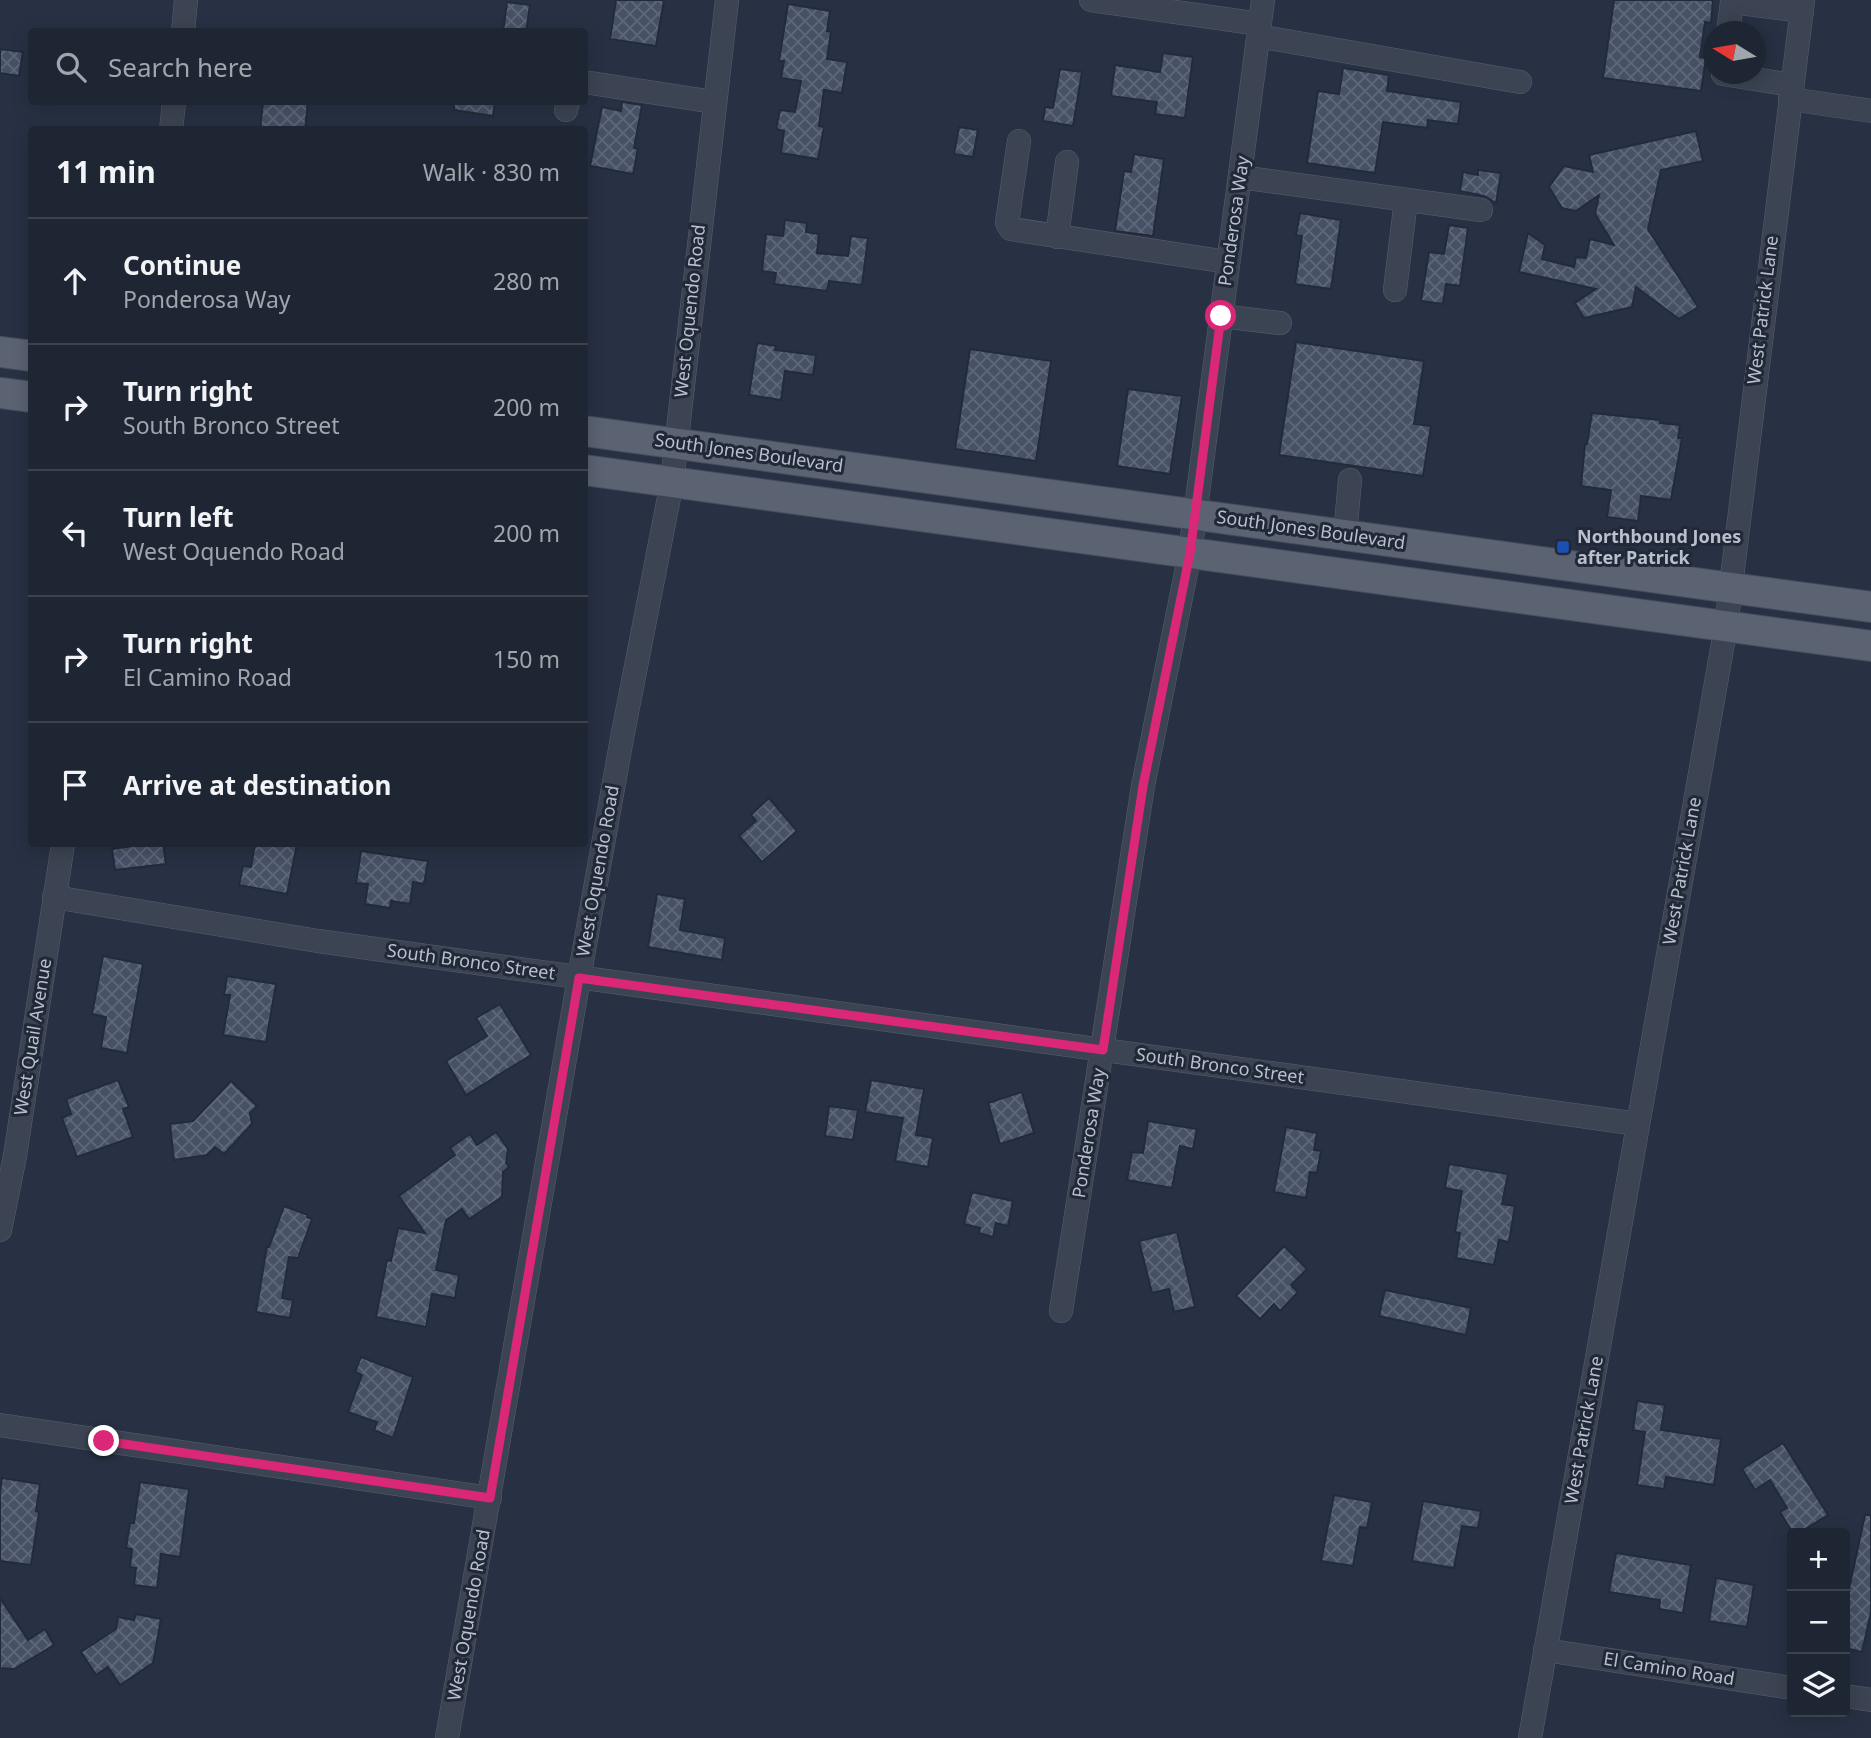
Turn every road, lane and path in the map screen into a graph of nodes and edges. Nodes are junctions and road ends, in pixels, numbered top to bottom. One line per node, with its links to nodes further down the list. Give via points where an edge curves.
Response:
1 (187, 0): 7 (street)
2 (727, 0): 13 (street, West Oquendo Road)
3 (1091, 0): 8 (street)
4 (1263, 0): 8 (street, Ponderosa Way)
5 (1802, 5): 6 (street, via 1732,2); 12 (street, West Patrick Lane)
6 (1729, 21)
7 (184, 28)
8 (1259, 30): 9 (street); 19 (street, Ponderosa Way)
9 (1520, 82)
10 (588, 83): 13 (street)
11 (1761, 84): 12 (street)
12 (1791, 92): 15 (street); 39 (street, West Patrick Lane)
13 (715, 102): 32 (street, West Oquendo Road)
14 (174, 105): 16 (street)
15 (1871, 111)
16 (171, 126)
17 (1019, 141): 22 (street, via 1007,223 1018,232)
18 (1067, 162): 22 (street)
19 (1240, 177): 20 (street); 23 (street, Ponderosa Way)
20 (1406, 200): 21 (street); 24 (street)
21 (1481, 210)
22 (1057, 237): 23 (street)
23 (1228, 262): 25 (street, Ponderosa Way)
24 (1395, 290)
25 (1221, 316): 26 (street); 36 (street, Ponderosa Way)
26 (1280, 323)
27 (0, 352): 28 (main road)
28 (28, 356)
29 (0, 393): 30 (main road)
30 (28, 396)
31 (588, 432): 32 (main road, South Jones Boulevard)
32 (676, 443): 35 (street, West Oquendo Road); 36 (main road, South Jones Boulevard)
33 (588, 471): 35 (main road)
34 (1350, 480): 37 (street)
35 (672, 482): 38 (main road); 45 (street, West Oquendo Road)
36 (1195, 514): 37 (main road, South Jones Boulevard); 38 (street, Ponderosa Way)
37 (1345, 535): 39 (main road, South Jones Boulevard)
38 (1190, 553): 41 (main road); 46 (street, Ponderosa Way, via 1143,786)
39 (1730, 587): 40 (main road, South Jones Boulevard); 41 (street, West Patrick Lane)
40 (1871, 607)
41 (1726, 626): 42 (main road); 47 (street, West Patrick Lane)
42 (1871, 646)
43 (62, 847): 44 (street, West Quail Avenue)
44 (54, 897): 45 (street, South Bronco Street); 48 (street, West Quail Avenue)
45 (579, 978): 46 (street, South Bronco Street); 51 (street, West Oquendo Road)
46 (1103, 1050): 47 (street, South Bronco Street); 49 (street, Ponderosa Way)
47 (1638, 1124): 52 (street, West Patrick Lane)
48 (0, 1230)
49 (1061, 1311)
50 (0, 1425): 51 (street)
51 (490, 1498): 56 (street, West Oquendo Road)
52 (1545, 1650): 53 (street, El Camino Road); 57 (street, West Patrick Lane)
53 (1787, 1687)
54 (1850, 1697): 55 (street)
55 (1871, 1700)
56 (447, 1738)
57 (1530, 1738)

